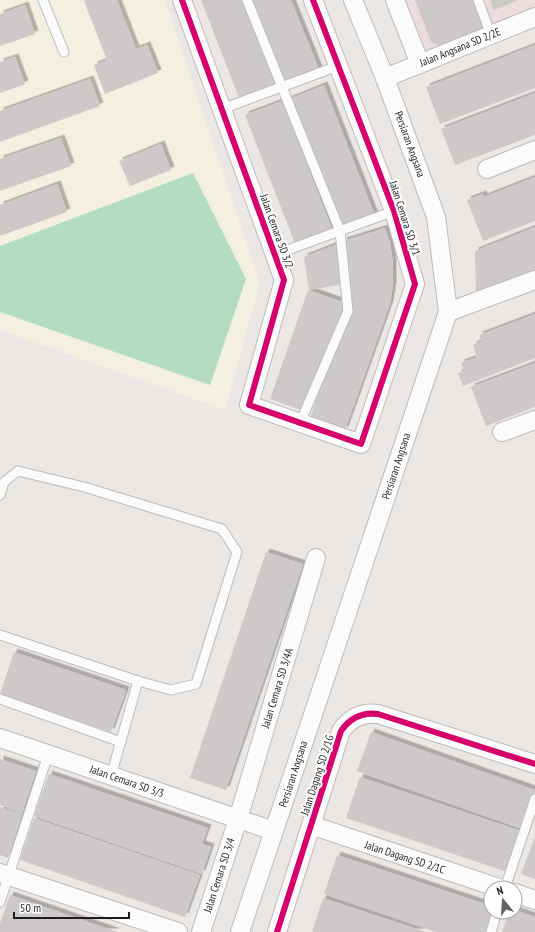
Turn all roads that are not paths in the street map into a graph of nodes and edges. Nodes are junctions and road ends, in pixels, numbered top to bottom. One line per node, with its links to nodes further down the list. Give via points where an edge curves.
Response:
1 (43, 0): 10 (lane)
2 (182, 0): 15 (street, Jalan Cemara SD 3/2)
3 (247, 0): 14 (lane)
4 (313, 0): 12 (street, Jalan Cemara SD 3/1)
5 (353, 0): 13 (street, Persiaran Angsana)
6 (395, 0): 11 (street)
7 (478, 0): 9 (lane)
8 (535, 17): 9 (street, Jalan Angsana SD 2/2E)
9 (491, 35): 11 (street, Jalan Angsana SD 2/2E)
10 (64, 52)
11 (420, 64): 13 (street, Jalan Angsana SD 2/2E)
12 (338, 66): 14 (lane); 18 (street, Jalan Cemara SD 3/1)
13 (385, 78): 22 (street, Persiaran Angsana, via 436,217)
14 (282, 86): 15 (lane); 19 (lane)
15 (222, 109): 20 (street, Jalan Cemara SD 3/2)
16 (535, 150): 17 (street)
17 (487, 169)
18 (394, 211): 19 (lane); 26 (street, Jalan Cemara SD 3/1, via 415,284)
19 (340, 231): 20 (lane); 24 (lane, via 348,311)
20 (274, 254): 24 (street, Jalan Cemara SD 3/2, via 284,280 249,405)
21 (535, 280): 22 (street)
22 (448, 312): 40 (street, Persiaran Angsana)
23 (535, 420): 25 (street)
24 (300, 423): 26 (street, Jalan Cemara SD 3/2)
25 (502, 432)
26 (361, 444)
27 (0, 495): 30 (lane, via 4,482 18,471 84,487 222,529 237,552 196,684 171,690)
28 (316, 558): 38 (street, Jalan Cemara SD 3/4A)
29 (0, 635): 30 (lane)
30 (138, 681): 33 (lane)
31 (0, 699): 33 (lane)
32 (0, 738): 34 (street, Jalan Cemara SD 3/3)
33 (121, 742): 36 (lane)
34 (48, 755): 36 (street, Jalan Cemara SD 3/3); 41 (lane)
35 (535, 764): 39 (street, Jalan Dagang SD 2/1G, via 378,714 367,714 352,719 341,731)
36 (112, 776): 38 (street, Jalan Cemara SD 3/3)
37 (535, 799): 42 (lane)
38 (245, 822): 40 (street, Jalan Cemara SD 3/3); 49 (street, Jalan Cemara SD 3/4)
39 (311, 825): 43 (street, Jalan Dagang SD 2/1C); 51 (street, Jalan Dagang SD 2/1G)
40 (274, 831): 50 (street, Persiaran Angsana)
41 (4, 874): 46 (lane); 48 (street)
42 (508, 880)
43 (483, 883)
44 (523, 896): 45 (street)
45 (535, 900)
46 (0, 902)
47 (495, 920): 52 (lane)
48 (178, 932)
49 (201, 932)
50 (240, 932)
51 (277, 932)
52 (491, 932)

